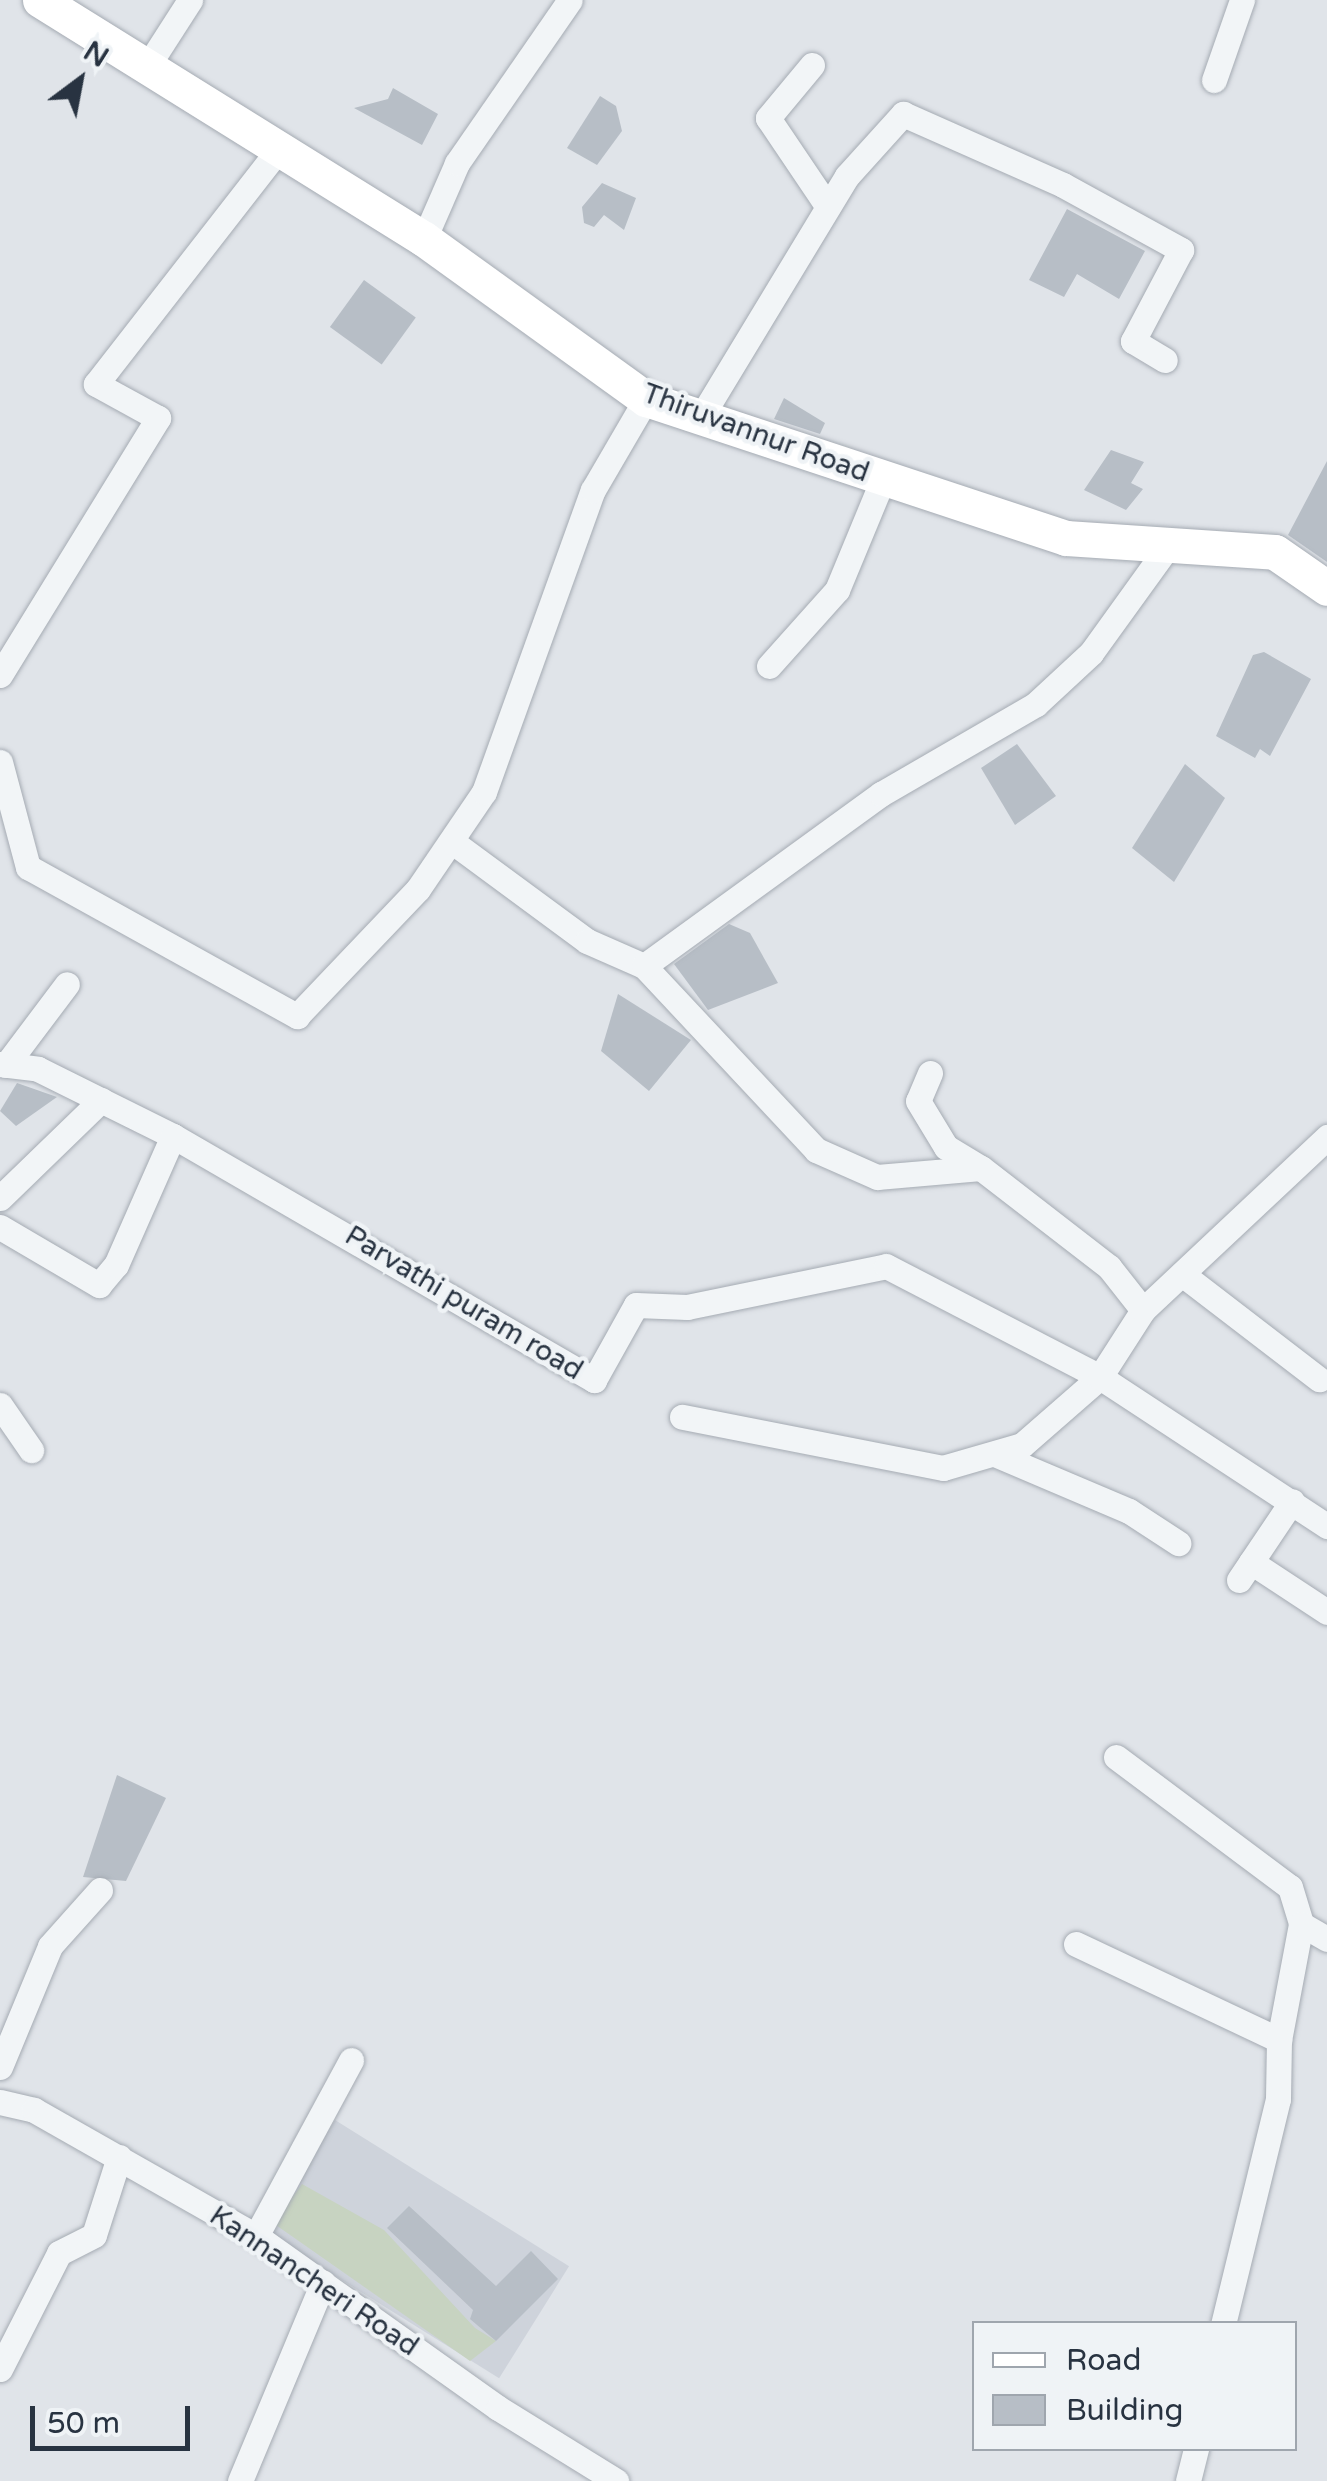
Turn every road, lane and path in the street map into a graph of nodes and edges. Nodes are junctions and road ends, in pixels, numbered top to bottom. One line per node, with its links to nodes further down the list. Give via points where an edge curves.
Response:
1 (40, 0): 6 (street, Thiruvannur Road)
2 (190, 0): 6 (street)
3 (570, 0): 10 (street, via 457,163)
4 (1242, 0): 7 (street)
5 (812, 65): 9 (street, via 768,118)
6 (147, 67): 8 (street, Thiruvannur Road)
7 (1214, 80)
8 (278, 150): 10 (street, Thiruvannur Road); 18 (street, via 96,384 158,418)
9 (828, 207): 11 (street, via 904,114 945,130 1180,250 1133,341); 13 (street)
10 (424, 239): 12 (street, Thiruvannur Road)
11 (1164, 360)
12 (646, 398): 13 (street, Thiruvannur Road); 20 (street, via 593,490 484,792)
13 (701, 417): 14 (street, Thiruvannur Road)
14 (882, 480): 15 (street, Thiruvannur Road, via 1066,538); 17 (street, via 837,590)
15 (1166, 549): 16 (street, Thiruvannur Road, via 1275,552); 21 (street, via 1091,653 1036,704 882,794)
16 (1327, 588)
17 (769, 666)
18 (0, 675)
19 (0, 762): 20 (street, via 28,867 297,1016)
20 (454, 843): 21 (street, via 587,941)
21 (644, 966): 28 (street, via 816,1150 877,1177)
22 (67, 984): 23 (street)
23 (3, 1064): 25 (street, Parvathi puram road, via 38,1069)
24 (930, 1073): 28 (street, via 918,1101 946,1147)
25 (101, 1100): 26 (street, Parvathi puram road); 29 (street)
26 (173, 1136): 30 (street, via 116,1264 99,1285); 33 (street, Parvathi puram road, via 594,1380 636,1305 687,1307 886,1266)
27 (1323, 1150): 31 (street)
28 (981, 1168): 32 (street, via 1109,1267)
29 (0, 1198)
30 (0, 1226)
31 (1182, 1274): 32 (street); 34 (street)
32 (1142, 1310): 33 (street)
33 (1100, 1377): 38 (street, via 1022,1445); 39 (street, Parvathi puram road)
34 (1319, 1379)
35 (0, 1405): 37 (street)
36 (682, 1416): 38 (street, via 943,1468)
37 (31, 1450)
38 (996, 1455): 41 (street, via 1129,1511)
39 (1292, 1501): 40 (street, Parvathi puram road); 42 (street, via 1245,1571)
40 (1327, 1526)
41 (1178, 1543)
42 (1327, 1612)
43 (1116, 1757): 45 (street, via 1290,1887)
44 (100, 1890): 50 (street, via 50,1946)
45 (1301, 1924): 46 (street); 48 (street)
46 (1327, 1939)
47 (1076, 1944): 48 (street)
48 (1279, 2040): 55 (street, via 1278,2098)
49 (351, 2060): 53 (street)
50 (0, 2068)
51 (0, 2102): 52 (street, Kannancheri Road, via 34,2110)
52 (119, 2157): 53 (street, Kannancheri Road); 56 (street, via 94,2235 59,2253)
53 (256, 2236): 54 (street, Kannancheri Road)
54 (323, 2284): 58 (street); 59 (street, Kannancheri Road, via 498,2408)
55 (1225, 2321)
56 (0, 2369)
57 (1195, 2451): 60 (street)
58 (240, 2481)
59 (616, 2481)
60 (1188, 2481)

